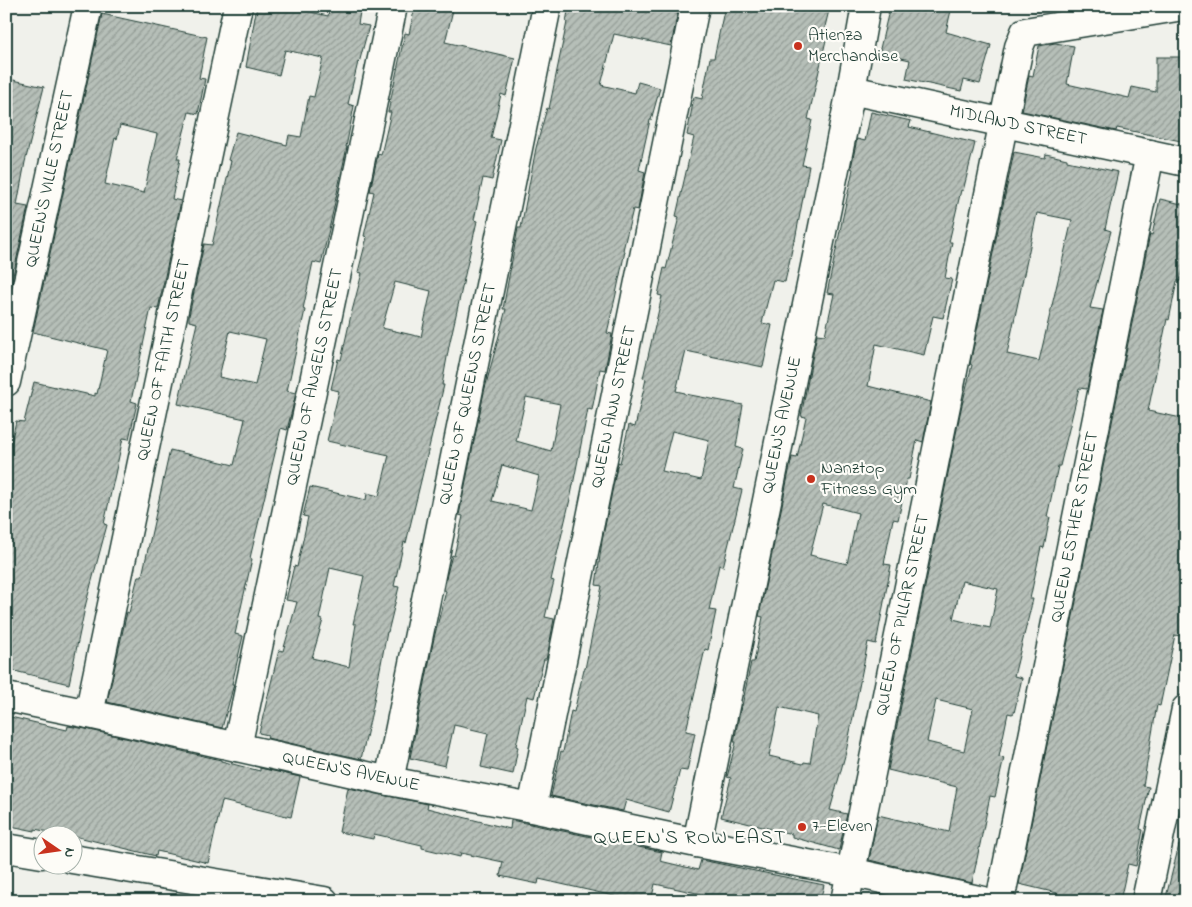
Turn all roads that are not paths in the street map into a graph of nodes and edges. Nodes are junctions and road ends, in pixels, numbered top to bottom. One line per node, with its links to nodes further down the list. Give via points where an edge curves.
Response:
1 (88, 6): 12 (street, QUEEN'S VILLE STREET)
2 (238, 6): 15 (street, QUEEN OF FAITH STREET)
3 (393, 6): 16 (street, QUEEN OF ANGELS STREET)
4 (548, 6): 17 (street, QUEEN OF QUEENS STREET)
5 (695, 6): 18 (street, QUEEN ANN STREET)
6 (866, 6): 8 (street, QUEEN'S AVENUE)
7 (1183, 6): 9 (street, QUEEN OF PILLAR STREET, via 1025,32 1018,47)
8 (850, 90): 9 (street, MIDLAND STREET); 19 (street, QUEEN'S AVENUE)
9 (1004, 123): 10 (street, MIDLAND STREET); 23 (street, QUEEN OF PILLAR STREET)
10 (1150, 154): 11 (street, MIDLAND STREET); 27 (street, QUEEN ESTHER STREET)
11 (1186, 162)
12 (6, 382)
13 (6, 697): 15 (street, QUEEN'S AVENUE)
14 (1186, 709): 28 (street)
15 (89, 714): 16 (street, QUEEN'S AVENUE)
16 (237, 747): 17 (street, QUEEN'S AVENUE)
17 (390, 781): 18 (street, QUEEN'S AVENUE)
18 (532, 808): 19 (street, QUEEN'S AVENUE)
19 (697, 843): 23 (street, QUEEN'S AVENUE)
20 (6, 848): 21 (street)
21 (32, 852)
22 (82, 861): 24 (street)
23 (850, 872): 25 (street, QUEEN OF PILLAR STREET); 26 (street, QUEEN'S AVENUE)
24 (324, 900)
25 (845, 901)
26 (983, 901)
27 (1000, 901)
28 (1146, 901)

